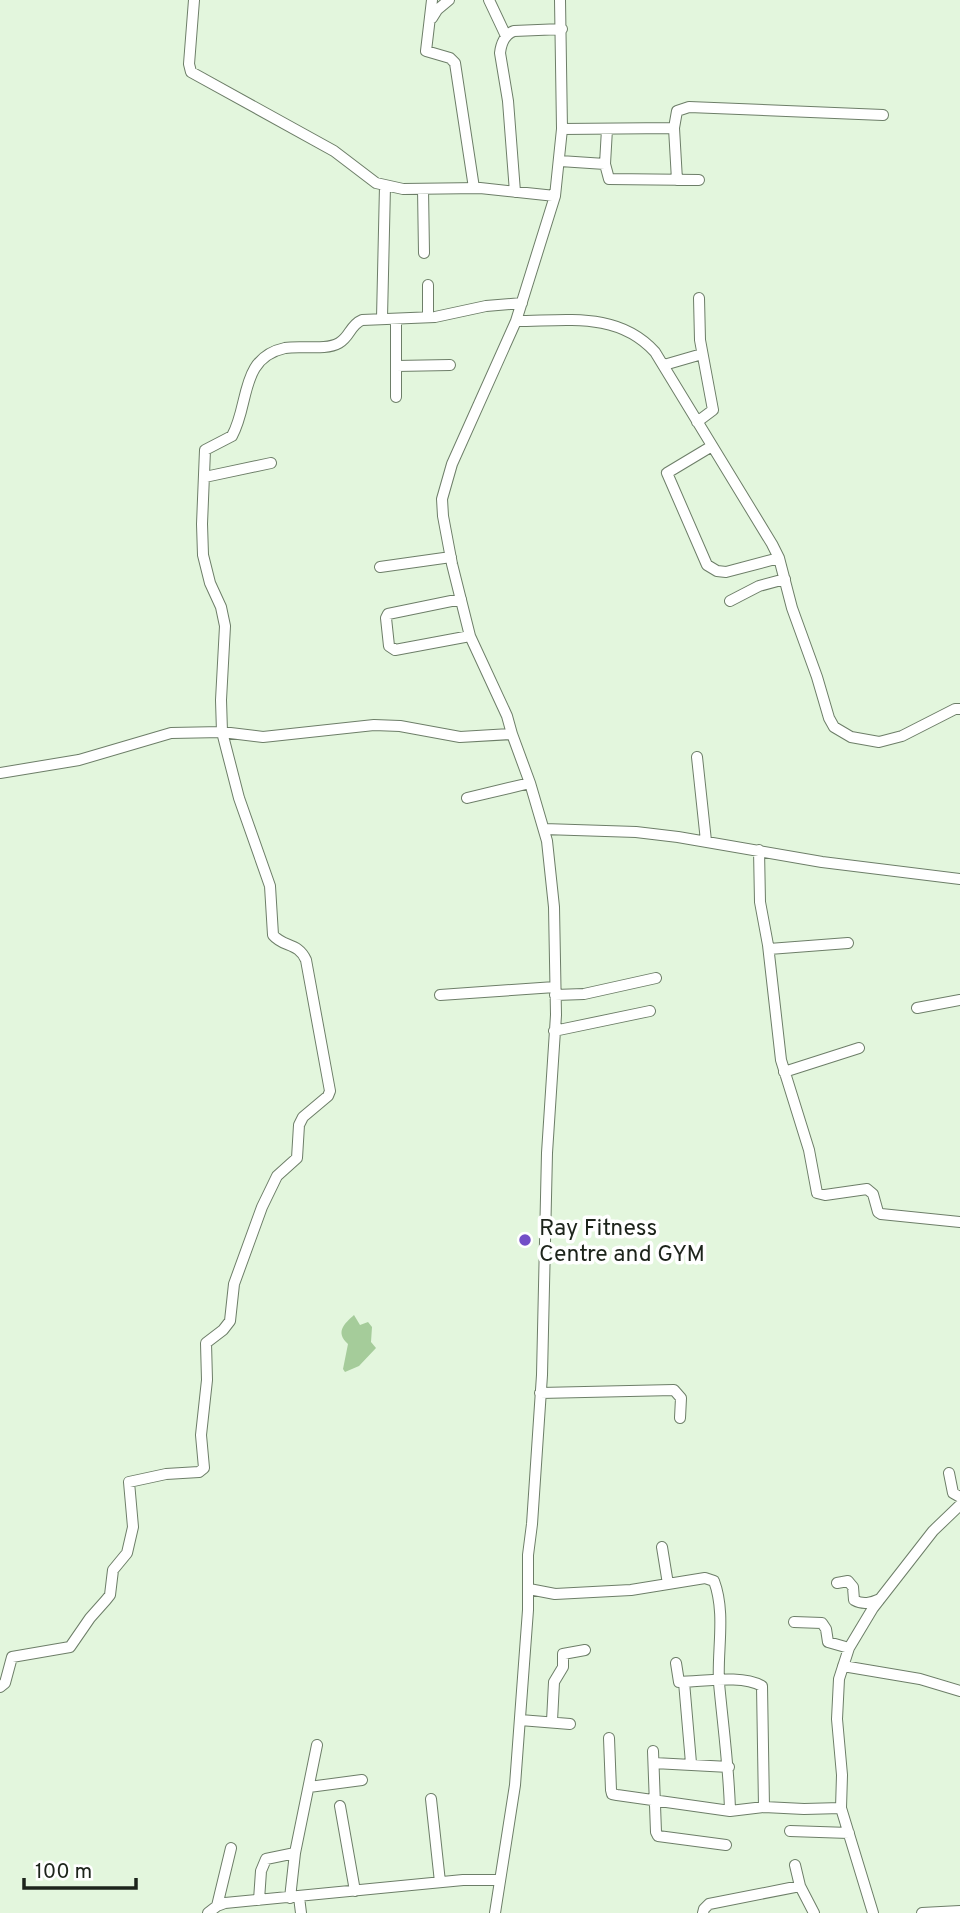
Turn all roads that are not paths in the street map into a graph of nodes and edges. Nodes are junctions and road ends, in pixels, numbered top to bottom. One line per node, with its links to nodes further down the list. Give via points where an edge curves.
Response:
1 (194, 0): 17 (street, via 191,72 334,151)
2 (432, 0): 6 (street)
3 (449, 0): 6 (street)
4 (489, 0): 8 (street)
5 (560, 0): 7 (street)
6 (430, 20): 19 (street, via 426,51 455,63)
7 (562, 29): 8 (street, via 514,31); 11 (street)
8 (506, 36): 20 (street, via 500,53)
9 (883, 115): 10 (street, via 689,107 677,111)
10 (674, 128): 12 (street); 15 (street)
11 (562, 129): 12 (street); 13 (street)
12 (607, 129): 14 (street)
13 (560, 161): 14 (street); 21 (street)
14 (605, 163): 15 (street, via 606,177 612,180)
15 (677, 180): 16 (street)
16 (699, 180)
17 (384, 186): 18 (street); 27 (street)
18 (423, 188): 19 (street); 22 (street)
19 (474, 188): 20 (street)
20 (515, 192): 21 (street)
21 (555, 197): 25 (street)
22 (424, 253)
23 (428, 285): 26 (street)
24 (699, 298): 30 (street)
25 (522, 303): 26 (street); 29 (street)
26 (428, 317): 28 (street)
27 (382, 318): 28 (street); 38 (street, via 355,323 339,343 286,348 257,363 232,436 205,450)
28 (396, 319): 33 (street)
29 (516, 321): 32 (street, via 610,323 646,342); 39 (street, via 447,477 442,499)
30 (702, 354): 32 (street); 35 (street, via 713,410)
31 (450, 365): 33 (street)
32 (664, 365): 35 (street)
33 (396, 366): 34 (street)
34 (396, 397)
35 (697, 422): 36 (street)
36 (712, 446): 40 (street); 40 (street, via 667,473 707,565 726,572)
37 (271, 463): 38 (street)
38 (205, 477): 48 (street, via 203,555 225,626)
39 (451, 557): 41 (street); 43 (street)
40 (779, 558): 42 (street)
41 (380, 567)
42 (785, 579): 44 (street); 46 (street, via 834,727 851,737 880,742)
43 (461, 598): 45 (street); 45 (street, via 388,614 389,646 395,650)
44 (730, 601)
45 (470, 636): 47 (street)
46 (960, 709)
47 (507, 716): 49 (street); 50 (street)
48 (222, 732): 50 (street, via 263,737 374,725); 52 (street, via 171,733 79,760); 88 (street, via 270,886 273,936 300,950 306,960 330,1091 299,1125 297,1158 277,1176 245,1249 234,1284 230,1321 206,1343 201,1435 204,1468 129,1482 131,1539 127,1553 113,1570 110,1595 70,1647 12,1657)
49 (512, 734): 50 (street); 53 (street)
50 (489, 737)
51 (697, 757): 56 (street)
52 (0, 773)
53 (530, 783): 54 (street); 55 (street)
54 (467, 798)
55 (544, 829): 56 (street, via 636,832); 62 (street, via 552,873)
56 (706, 841): 57 (street)
57 (759, 850): 58 (street); 60 (street, via 760,902)
58 (960, 879)
59 (848, 943): 60 (street)
60 (769, 949): 69 (street)
61 (656, 978): 62 (street, via 584,994)
62 (555, 991): 63 (street); 67 (street)
63 (440, 995)
64 (960, 1000): 65 (street)
65 (917, 1008)
66 (650, 1011): 67 (street)
67 (554, 1031): 71 (street)
68 (859, 1048): 69 (street)
69 (784, 1072): 70 (street, via 809,1150 817,1193 867,1189 881,1214)
70 (960, 1222)
71 (540, 1392): 72 (street, via 674,1390 681,1398); 79 (street)
72 (680, 1418)
73 (949, 1473): 74 (street, via 953,1493)
74 (960, 1497)
75 (960, 1505): 80 (street, via 933,1531)
76 (662, 1547): 78 (street)
77 (837, 1583): 80 (street, via 848,1581 858,1603)
78 (668, 1584): 79 (street, via 555,1594); 86 (street, via 705,1578 715,1581)
79 (529, 1589): 90 (street)
80 (880, 1599): 82 (street)
81 (794, 1622): 82 (street, via 822,1623 831,1645)
82 (849, 1648): 85 (street)
83 (585, 1650): 91 (street, via 564,1654 554,1682)
84 (676, 1663): 87 (street, via 679,1682)
85 (843, 1666): 89 (street); 105 (street, via 837,1704)
86 (719, 1680): 87 (street); 98 (street); 104 (street, via 762,1686)
87 (684, 1682): 97 (street)
88 (0, 1687)
89 (960, 1691)
90 (520, 1720): 91 (street); 113 (street)
91 (552, 1721): 92 (street)
92 (570, 1724)
93 (609, 1738): 102 (street, via 612,1794)
94 (317, 1745): 100 (street)
95 (653, 1751): 96 (street)
96 (654, 1763): 97 (street); 102 (street)
97 (691, 1763): 98 (street)
98 (729, 1767): 106 (street)
99 (362, 1780): 100 (street)
100 (309, 1787): 111 (street)
101 (431, 1799): 114 (street)
102 (654, 1800): 106 (street); 109 (street, via 658,1836)
103 (340, 1806): 116 (street)
104 (764, 1807): 105 (street); 106 (street)
105 (841, 1808): 108 (street)
106 (730, 1811)
107 (790, 1831): 108 (street)
108 (849, 1833): 127 (street)
109 (726, 1845)
110 (231, 1848): 119 (street)
111 (295, 1853): 117 (street); 118 (street, via 266,1859)
112 (795, 1865): 115 (street)
113 (499, 1880): 114 (street); 124 (street)
114 (440, 1882): 116 (street)
115 (800, 1886): 125 (street, via 709,1904); 126 (street)
116 (355, 1891): 117 (street)
117 (290, 1898): 118 (street); 122 (street); 123 (street)
118 (259, 1900): 119 (street)
119 (212, 1909)
120 (960, 1911): 121 (street)
121 (935, 1912): 128 (street)
122 (281, 1913)
123 (301, 1913)
124 (495, 1913)
125 (703, 1913)
126 (814, 1913)
127 (873, 1913)
128 (922, 1913)

